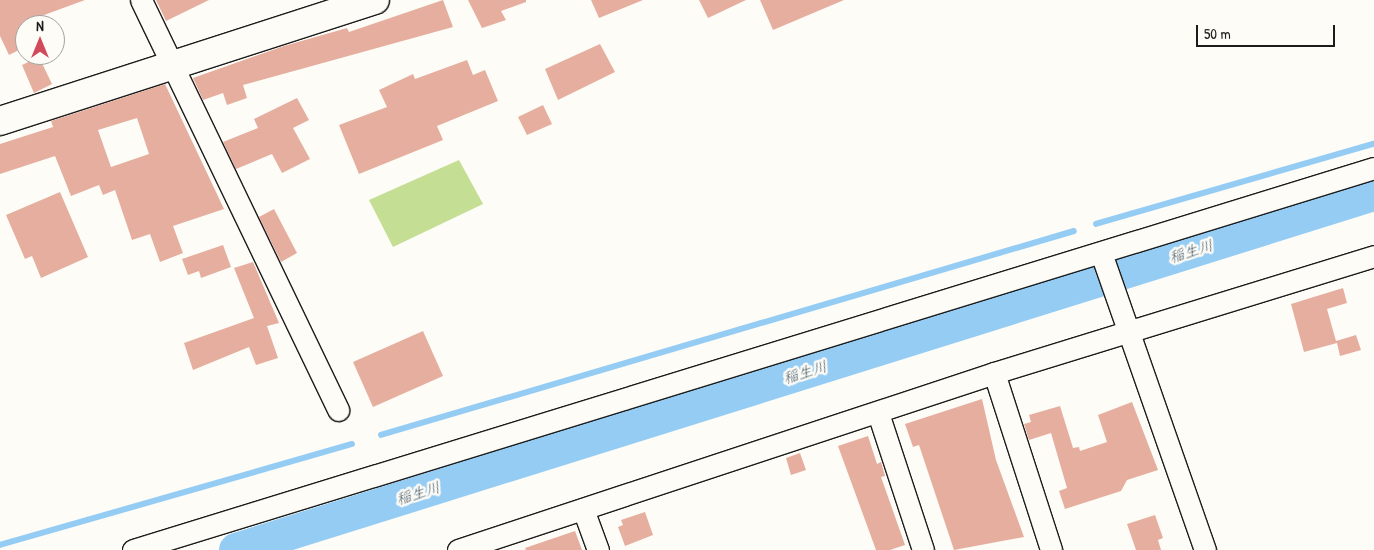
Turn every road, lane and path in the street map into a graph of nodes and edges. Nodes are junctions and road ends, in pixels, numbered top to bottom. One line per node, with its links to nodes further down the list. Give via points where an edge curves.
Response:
1 (141, 0): 3 (street)
2 (375, 0): 3 (street)
3 (172, 66): 4 (street); 10 (street)
4 (0, 121)
5 (1374, 168): 7 (street)
6 (1374, 256): 8 (street)
7 (1103, 258): 8 (street); 13 (street)
8 (1129, 330): 9 (street); 18 (street)
9 (994, 374): 11 (street); 17 (street)
10 (338, 410)
11 (878, 413): 12 (street); 16 (street)
12 (584, 509): 14 (street); 15 (street)
13 (133, 550)
14 (458, 550)
15 (598, 550)
16 (923, 550)
17 (1051, 550)
18 (1205, 550)

